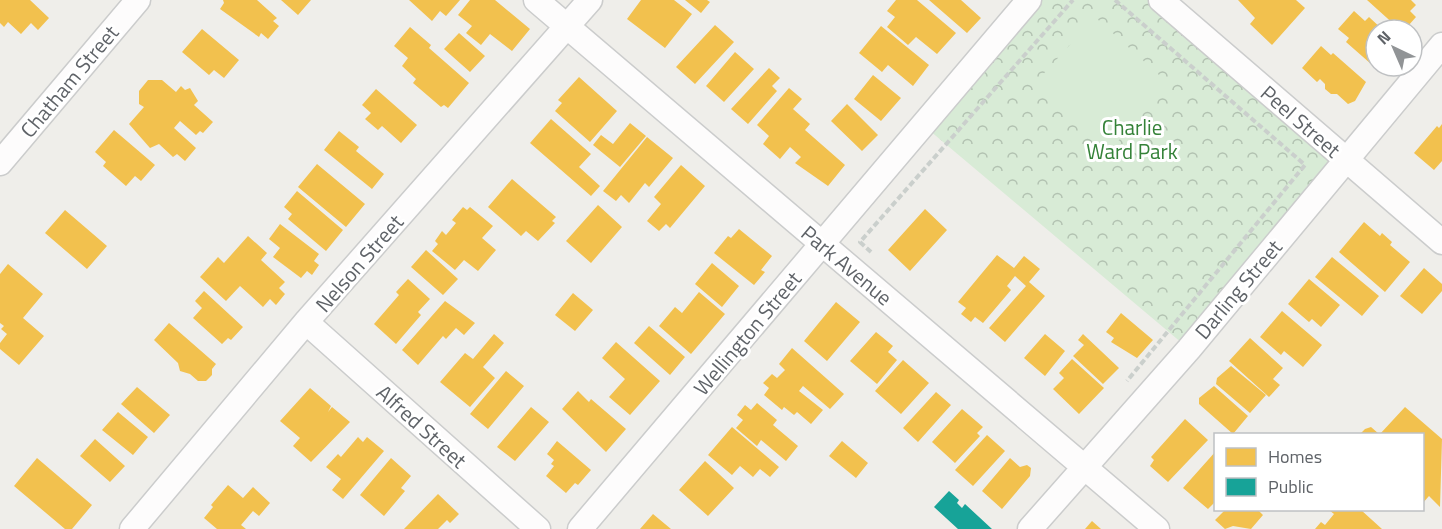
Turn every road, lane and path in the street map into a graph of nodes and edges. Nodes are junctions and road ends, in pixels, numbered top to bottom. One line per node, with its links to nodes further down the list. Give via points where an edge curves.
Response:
1 (138, 0): 11 (street, Chatham Street)
2 (536, 0): 8 (street, Park Avenue)
3 (590, 0): 8 (street, Nelson Street)
4 (1029, 0): 13 (street, Wellington Street)
5 (1073, 0): 14 (path, via 860,242)
6 (1115, 0): 16 (path, via 1305,165)
7 (1161, 0): 10 (street, Peel Street)
8 (567, 26): 13 (street, Park Avenue); 15 (street, Nelson Street)
9 (1442, 45): 10 (street, Darling Street)
10 (1346, 159): 12 (street, Peel Street); 17 (street, Darling Street, via 1189,349)
11 (0, 163)
12 (1442, 242)
13 (823, 244): 17 (street, Park Avenue); 20 (street, Wellington Street)
14 (878, 258)
15 (306, 322): 18 (street, Nelson Street); 19 (street, Alfred Street)
16 (1126, 382)
17 (1082, 468): 21 (street, Darling Street); 22 (street, Park Avenue)
18 (132, 529)
19 (538, 529)
20 (580, 529)
21 (1030, 529)
22 (1157, 529)

